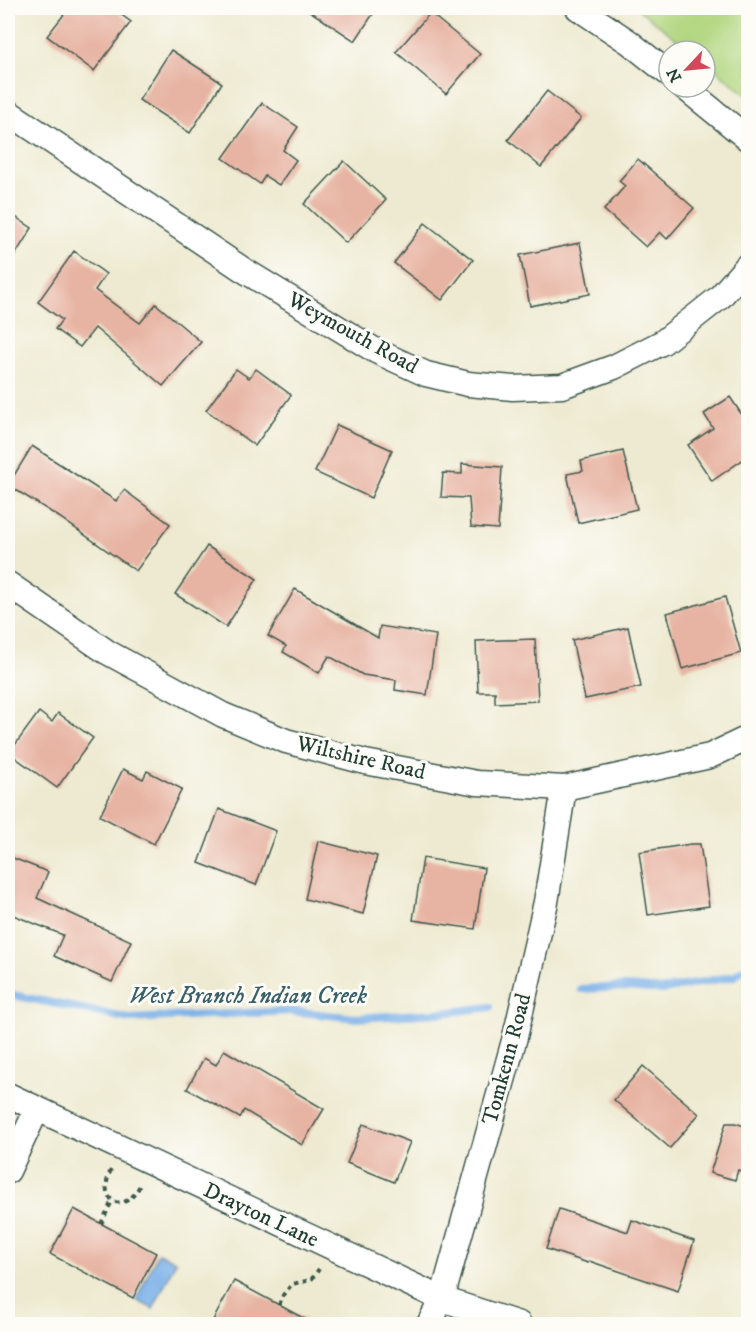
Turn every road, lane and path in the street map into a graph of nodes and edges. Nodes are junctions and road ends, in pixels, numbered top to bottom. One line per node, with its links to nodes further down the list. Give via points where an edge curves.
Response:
1 (578, 8): 2 (street)
2 (657, 65)
3 (699, 99): 5 (street)
4 (8, 112): 6 (street, Weymouth Road, via 242,269 376,351 426,374 468,384 513,388 562,386 614,367 663,342 720,297)
5 (748, 139)
6 (748, 265)
7 (8, 585): 9 (street, Wiltshire Road, via 107,652 224,715 286,741 365,762 477,783)
8 (748, 738): 9 (street, Wiltshire Road, via 710,756)
9 (564, 788): 18 (street, Tomkenn Road, via 546,902 518,1026)
10 (8, 1095): 11 (street, Drayton Lane)
11 (37, 1109): 12 (street, Drayton Lane); 14 (street)
12 (121, 1149): 13 (street, Drayton Lane); 15 (path, via 105,1188)
13 (150, 1162): 15 (path, via 134,1196 120,1203); 17 (street, Drayton Lane)
14 (8, 1171)
15 (112, 1201): 16 (path)
16 (101, 1224)
17 (330, 1247): 18 (street, Drayton Lane); 19 (path, via 316,1275 292,1284)
18 (442, 1299): 20 (street, Tomkenn Road); 21 (street, Drayton Lane)
19 (279, 1305)
20 (429, 1324)
21 (519, 1324)

